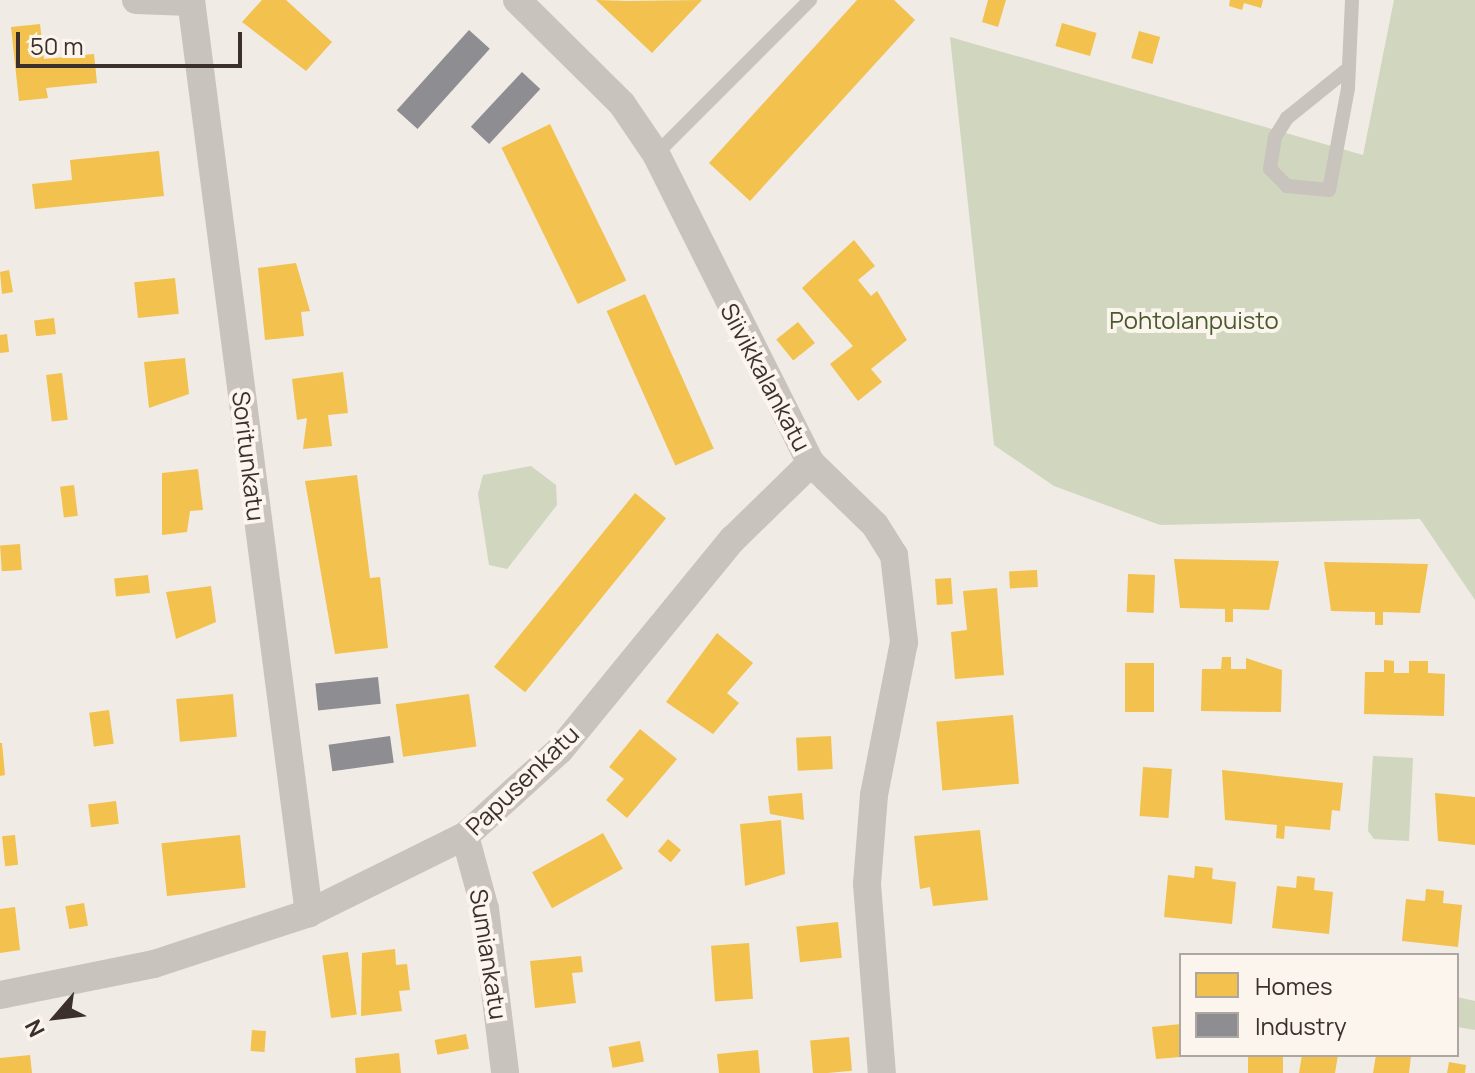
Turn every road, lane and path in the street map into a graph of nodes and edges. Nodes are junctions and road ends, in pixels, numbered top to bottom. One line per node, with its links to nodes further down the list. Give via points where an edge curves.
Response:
1 (136, 0): 5 (street)
2 (517, 0): 7 (street, Siivikkalankatu, via 622,104)
3 (810, 0): 7 (lane)
4 (1352, 0): 6 (lane)
5 (190, 1): 10 (street, Soritunkatu)
6 (1349, 68): 6 (lane, via 1287,118 1275,137 1270,169 1287,186 1329,190)
7 (656, 154): 8 (street, Siivikkalankatu)
8 (811, 463): 9 (street, Papusenkatu, via 733,539 560,750); 13 (street, Siivikkalankatu, via 875,525 904,593 904,642 874,795 867,884)
9 (465, 836): 10 (street, Papusenkatu); 12 (street, Sumiankatu, via 493,953)
10 (309, 913): 11 (street, Papusenkatu, via 154,964)
11 (0, 995)
12 (505, 1073)
13 (882, 1073)

